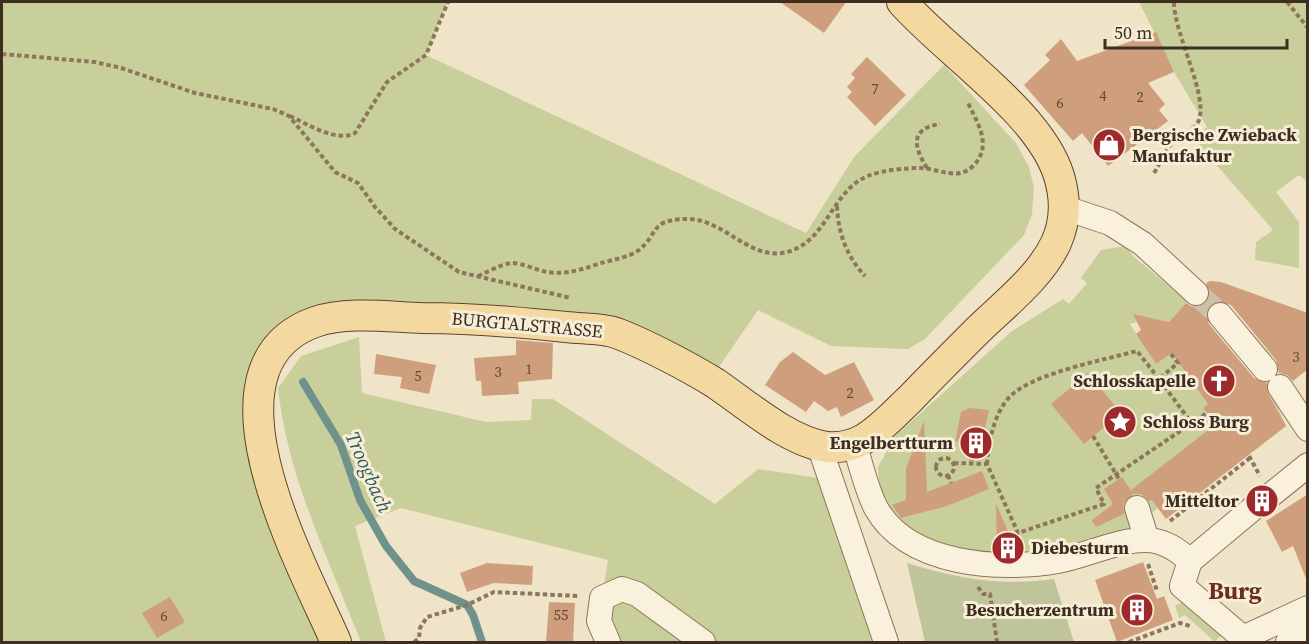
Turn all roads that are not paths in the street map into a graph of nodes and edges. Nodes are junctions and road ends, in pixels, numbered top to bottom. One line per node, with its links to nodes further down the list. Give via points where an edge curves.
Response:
1 (902, 2): 2 (main road, via 1041,140 1056,168)
2 (1065, 208): 3 (street, via 1110,223 1135,239); 6 (main road, BURGTALSTRASSE, via 1055,245 1023,285 884,423)
3 (1196, 293)
4 (1220, 315): 5 (street)
5 (1308, 429)
6 (854, 443): 7 (main road, BURGTALSTRASSE); 10 (street, via 876,508 889,524 932,551 979,564 1021,566)
7 (819, 445): 14 (main road, BURGTALSTRASSE, via 799,438 710,380 616,333 489,318 318,320 297,330 268,363 261,386 259,433 278,508); 17 (street)
8 (1308, 465): 11 (street)
9 (1137, 508): 10 (street)
10 (1147, 540): 11 (street, via 1168,545)
11 (1191, 561): 12 (street, via 1182,586 1243,638)
12 (1308, 608)
13 (1308, 634): 18 (street)
14 (336, 642)
15 (608, 642): 16 (street, via 599,621 602,598 622,589 638,594)
16 (703, 642)
17 (886, 642)
18 (1288, 642)

